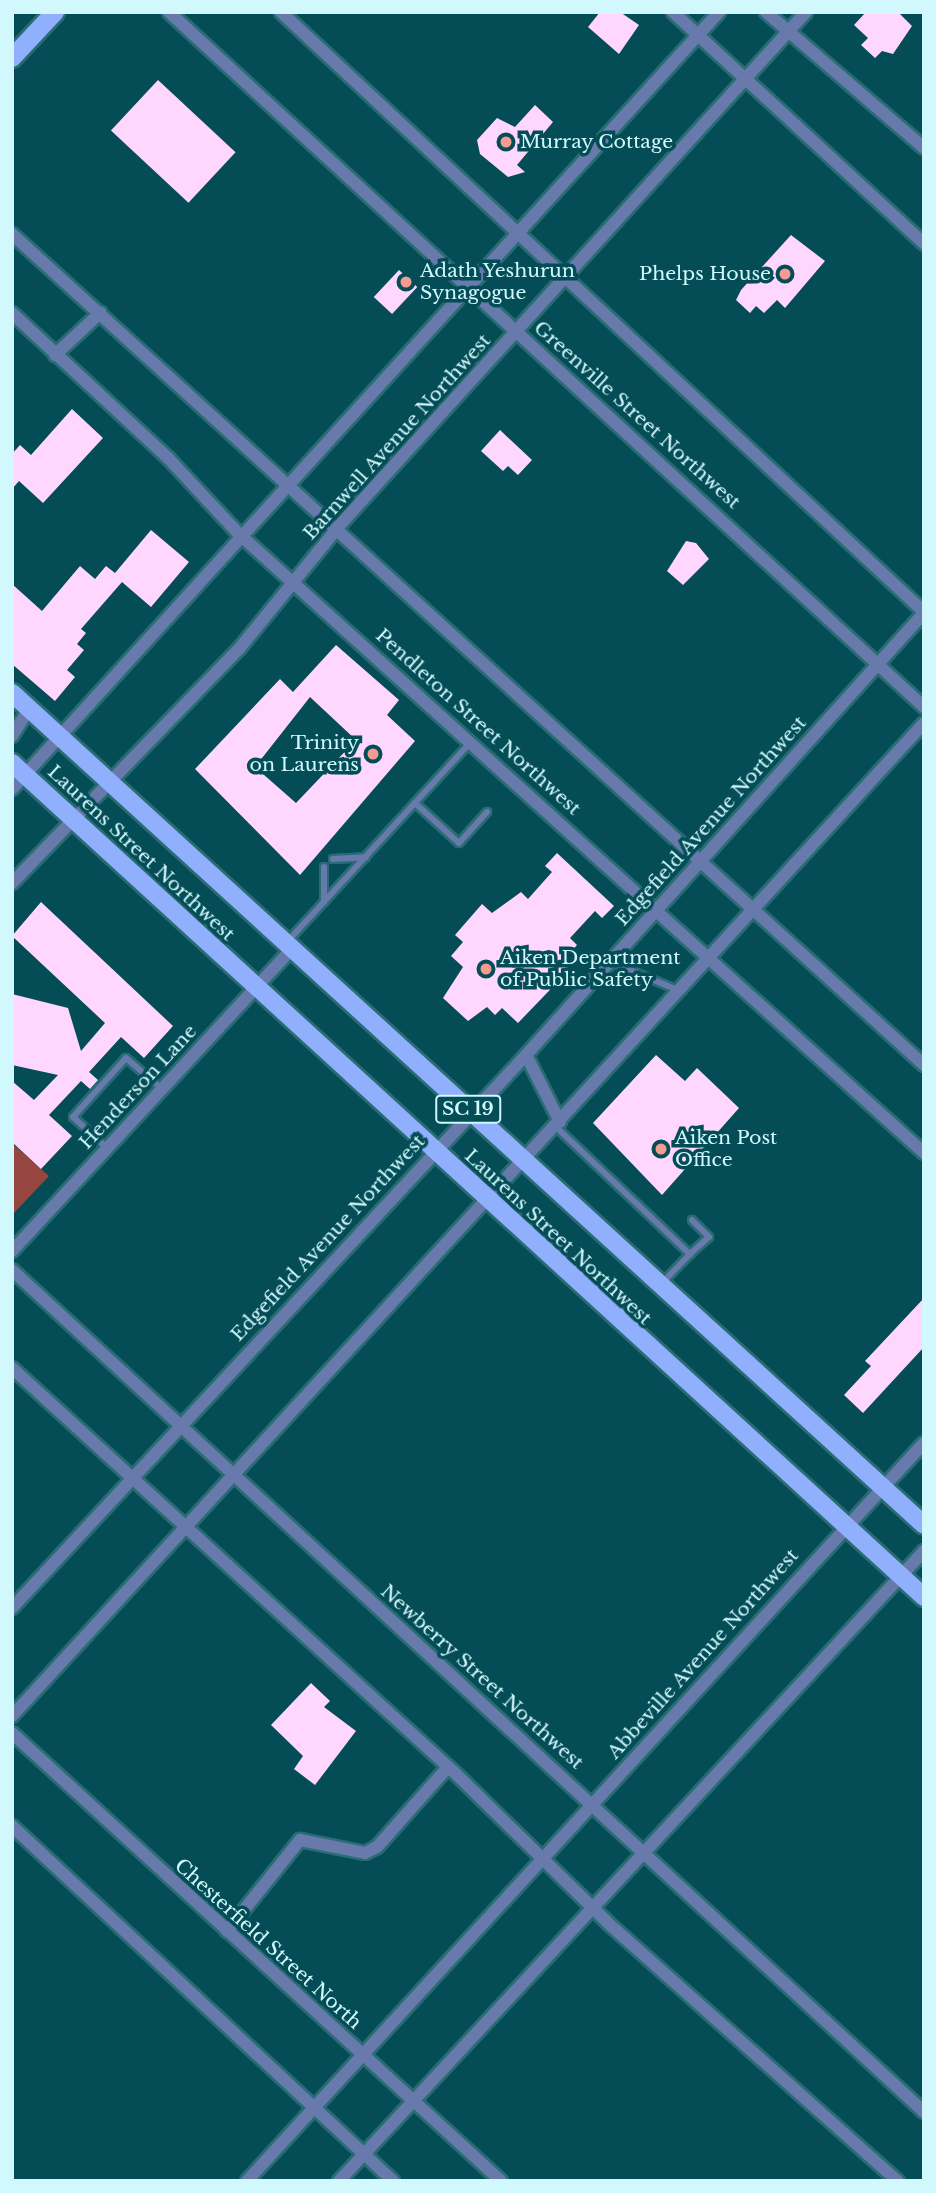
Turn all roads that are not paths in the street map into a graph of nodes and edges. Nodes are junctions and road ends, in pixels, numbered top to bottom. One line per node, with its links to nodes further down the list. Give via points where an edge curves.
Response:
1 (55, 12): 10 (main road)
2 (169, 12): 17 (street, Greenville Street Northwest)
3 (281, 12): 13 (street)
4 (673, 12): 9 (street)
5 (719, 12): 9 (street)
6 (766, 12): 8 (street)
7 (806, 12): 8 (street, Barnwell Avenue Northwest)
8 (788, 33): 11 (street, Barnwell Avenue Northwest); 12 (street)
9 (698, 36): 11 (street); 13 (street)
10 (12, 58)
11 (745, 79): 15 (street); 16 (street, Barnwell Avenue Northwest)
12 (924, 148)
13 (516, 233): 16 (street); 17 (street)
14 (12, 234): 19 (street)
15 (924, 244)
16 (565, 280): 20 (street, Barnwell Avenue Northwest); 26 (street)
17 (467, 287): 20 (street, Greenville Street Northwest); 22 (street)
18 (12, 313): 21 (street, Pendleton Street Northwest)
19 (100, 313): 21 (street); 22 (street)
20 (517, 333): 23 (street, Barnwell Avenue Northwest); 27 (street, Greenville Street Northwest)
21 (55, 355): 24 (street, Pendleton Street Northwest, via 169,459)
22 (286, 482): 23 (street); 24 (street)
23 (338, 527): 25 (street, Barnwell Avenue Northwest); 43 (street)
24 (239, 534): 25 (street, Pendleton Street Northwest); 32 (street)
25 (293, 581): 34 (street, Pendleton Street Northwest); 36 (street, Barnwell Avenue Northwest, via 239,649)
26 (924, 612): 27 (street, Edgefield Avenue Northwest)
27 (879, 664): 29 (street, Greenville Street Northwest); 43 (street, Edgefield Avenue Northwest)
28 (12, 693): 30 (main road, Laurens Street Northwest / SC 19)
29 (924, 707)
30 (29, 709): 32 (main road, Laurens Street Northwest / SC 19); 33 (street)
31 (924, 723): 47 (street)
32 (58, 735): 35 (street); 36 (main road, Laurens Street Northwest / SC 19)
33 (12, 736)
34 (471, 742): 38 (lane); 48 (street, Pendleton Street Northwest)
35 (19, 769): 37 (street); 40 (main road, Laurens Street Northwest / SC 19)
36 (110, 782): 40 (street, Barnwell Avenue Northwest); 49 (main road, Laurens Street Northwest / SC 19)
37 (12, 789)
38 (415, 803): 39 (lane, via 459,843); 41 (lane)
39 (488, 812)
40 (73, 821): 45 (street, Barnwell Avenue Northwest); 52 (main road, Laurens Street Northwest / SC 19)
41 (366, 857): 42 (lane); 46 (lane)
42 (333, 859)
43 (700, 860): 47 (street); 48 (street, Edgefield Avenue Northwest)
44 (324, 867): 46 (lane)
45 (12, 883)
46 (324, 902): 49 (lane)
47 (755, 909): 50 (street); 55 (street)
48 (655, 911): 50 (street, Pendleton Street Northwest); 51 (street, Edgefield Avenue Northwest)
49 (289, 946): 52 (street, Henderson Lane); 57 (main road, Laurens Street Northwest / SC 19)
50 (711, 958): 53 (street); 61 (street, Pendleton Street Northwest)
51 (611, 962): 53 (lane); 54 (street, Edgefield Avenue Northwest)
52 (256, 988): 56 (street, Henderson Lane); 60 (main road, Laurens Street Northwest / SC 19)
53 (681, 991): 58 (street)
54 (526, 1055): 57 (street, Edgefield Avenue Northwest); 58 (street)
55 (924, 1065)
56 (162, 1089): 59 (street, Henderson Lane); 59 (lane, via 126,1058 73,1117)
57 (470, 1111): 60 (street, Edgefield Avenue Northwest); 62 (main road, Laurens Street Northwest / SC 19)
58 (558, 1125): 62 (street); 66 (lane)
59 (107, 1148): 65 (street, Henderson Lane)
60 (435, 1152): 63 (main road, Laurens Street Northwest / SC 19); 70 (street, Edgefield Avenue Northwest)
61 (924, 1153)
62 (524, 1162): 63 (street); 68 (main road, Laurens Street Northwest / SC 19)
63 (486, 1202): 72 (street); 76 (main road, Laurens Street Northwest / SC 19)
64 (692, 1220): 66 (lane, via 709,1237)
65 (12, 1251)
66 (690, 1254): 68 (lane)
67 (12, 1270): 70 (street, Newberry Street Northwest)
68 (659, 1285): 74 (main road, Laurens Street Northwest / SC 19)
69 (12, 1368): 73 (street)
70 (180, 1427): 72 (street, Newberry Street Northwest); 73 (street, Edgefield Avenue Northwest)
71 (924, 1443): 74 (street, Abbeville Avenue Northwest)
72 (230, 1475): 75 (street); 85 (street, Newberry Street Northwest)
73 (132, 1479): 75 (street); 81 (street, Edgefield Avenue Northwest)
74 (884, 1489): 76 (street, Abbeville Avenue Northwest); 77 (main road, Laurens Street Northwest / SC 19)
75 (185, 1525): 82 (street); 84 (street)
76 (845, 1525): 79 (main road, Laurens Street Northwest / SC 19); 85 (street, Abbeville Avenue Northwest)
77 (924, 1525)
78 (924, 1551): 79 (street)
79 (900, 1575): 80 (main road, Laurens Street Northwest / SC 19); 87 (street)
80 (924, 1597)
81 (12, 1608)
82 (12, 1716)
83 (12, 1732): 90 (street, Chesterfield Street North)
84 (448, 1767): 88 (street); 90 (street, via 377,1847 365,1853 300,1840)
85 (593, 1804): 87 (street, Newberry Street Northwest); 88 (street, Abbeville Avenue Northwest)
86 (12, 1826): 93 (street)
87 (643, 1852): 89 (street); 94 (street, Newberry Street Northwest)
88 (544, 1858): 89 (street); 91 (street, Abbeville Avenue Northwest)
89 (593, 1908): 92 (street); 100 (street)
90 (227, 1931): 91 (street, Chesterfield Street North)
91 (363, 2057): 92 (street, Chesterfield Street North); 93 (street, Abbeville Avenue Northwest)
92 (415, 2102): 95 (street); 99 (street, Chesterfield Street North)
93 (315, 2110): 95 (street); 96 (street, Abbeville Avenue Northwest)
94 (924, 2112)
95 (364, 2155): 97 (street); 98 (street)
96 (247, 2181)
97 (339, 2181)
98 (393, 2181)
99 (501, 2181)
100 (898, 2181)

